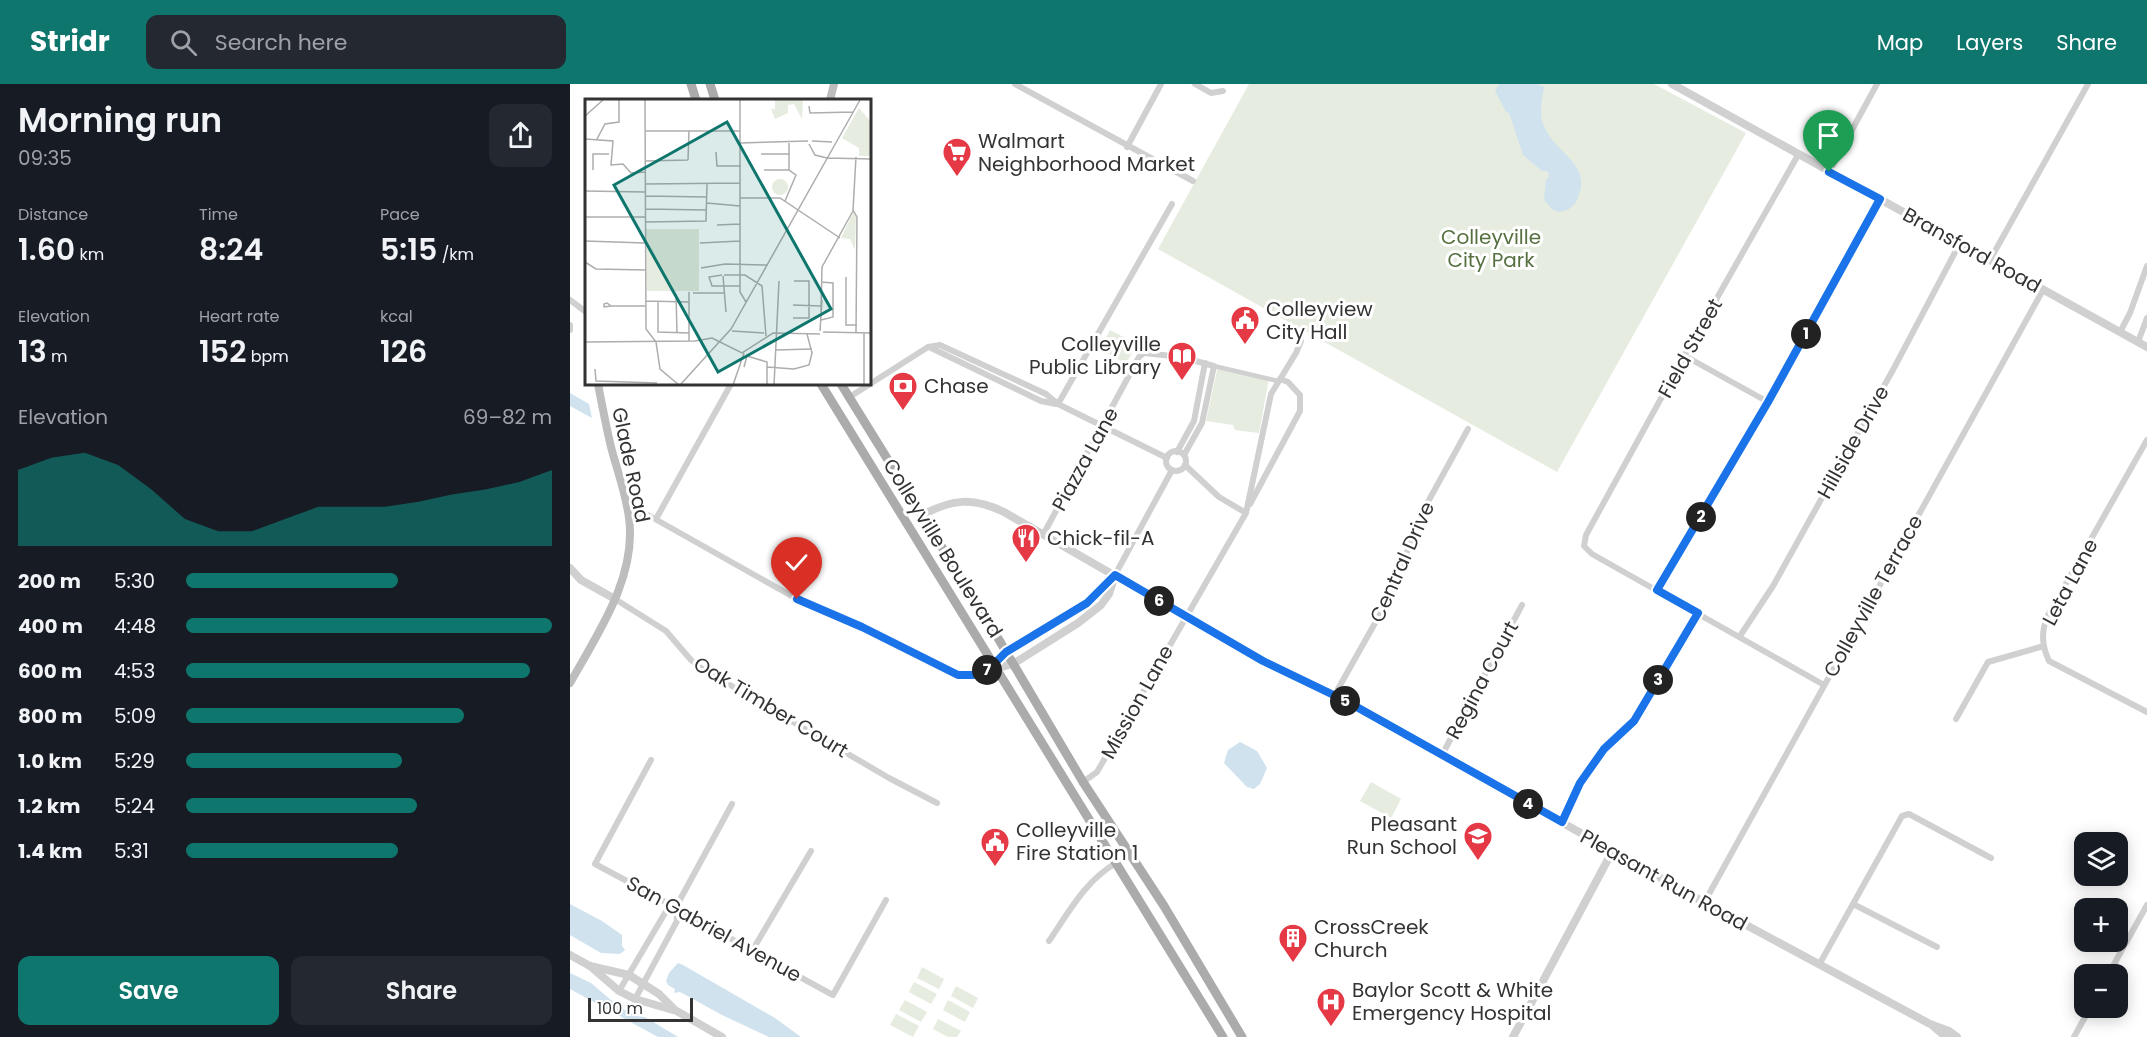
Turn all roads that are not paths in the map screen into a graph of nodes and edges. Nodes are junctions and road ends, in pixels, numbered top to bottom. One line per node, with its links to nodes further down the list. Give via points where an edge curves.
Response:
1 (691, 84): 11 (main road)
2 (710, 84): 12 (main road)
3 (834, 84): 13 (main road)
4 (1015, 84): 14 (street)
5 (1161, 84): 14 (street)
6 (1195, 84): 10 (street, via 1211,93)
7 (1672, 84): 15 (street, Bransford Road)
8 (1877, 84): 16 (street)
9 (2088, 84): 21 (street)
10 (1223, 91)
11 (696, 99)
12 (715, 99)
13 (830, 99)
14 (1127, 147): 17 (street)
15 (1798, 155): 16 (street, Bransford Road); 35 (street, Field Street)
16 (1829, 172): 18 (street, Bransford Road)
17 (1193, 181)
18 (1880, 199): 20 (street, Bransford Road); 46 (street)
19 (1172, 204): 47 (street)
20 (1960, 243): 21 (street, Bransford Road); 68 (street, Hillside Drive, via 1773,586)
21 (1990, 260): 24 (street, Bransford Road)
22 (2147, 266): 23 (street)
23 (2140, 288): 25 (street); 31 (street)
24 (2043, 290): 31 (street, Bransford Road); 74 (street, Colleyville Terrace)
25 (2147, 291)
26 (570, 300): 27 (street)
27 (585, 311)
28 (2147, 318): 33 (street)
29 (570, 325): 30 (street)
30 (570, 330)
31 (2120, 332): 33 (street, Bransford Road)
32 (1301, 342): 38 (street)
33 (2138, 342): 34 (street, Bransford Road)
34 (2147, 347)
35 (1685, 356): 46 (street); 63 (street, Field Street, via 1584,543 1592,554)
36 (1206, 363): 37 (street, Piazza Lane); 48 (street, Piazza Lane, via 1149,352 1139,357); 51 (street, via 1194,422)
37 (1214, 366): 38 (street); 52 (street, via 1202,423)
38 (1279, 380): 56 (street, via 1271,394); 56 (street, Mission Lane, via 1296,388 1300,411)
39 (872, 383): 47 (street, via 928,347 940,345 1046,394)
40 (598, 386): 58 (main road, Glade Road)
41 (730, 386): 59 (street)
42 (822, 386): 72 (main road, Colleyville Boulevard)
43 (842, 386): 45 (main road, Colleyville Boulevard)
44 (867, 386): 45 (street)
45 (848, 398): 57 (main road, Colleyville Boulevard)
46 (1768, 402): 63 (street)
47 (1058, 404): 48 (street)
48 (1102, 427): 53 (street); 60 (street, Piazza Lane)
49 (1468, 429): 75 (street, Central Drive, via 1423,511 1388,600)
50 (2147, 440): 69 (street, Leta Lane, via 2047,618)
51 (1177, 452): 52 (street); 53 (street)
52 (1184, 455): 54 (street)
53 (1167, 458): 55 (street)
54 (1185, 465): 55 (street, via 1178,471); 56 (street, via 1219,497)
55 (1172, 470): 62 (street)
56 (1246, 513): 67 (street, Mission Lane)
57 (922, 514): 60 (street, Pleasant Run Road, via 951,503 975,502 989,505); 70 (main road, Colleyville Boulevard)
58 (630, 519): 59 (street, via 648,514); 64 (main road, Glade Road, via 629,548)
59 (656, 519): 72 (street, via 797,599 958,675 973,675)
60 (1043, 535): 62 (street, Pleasant Run Road)
61 (570, 568): 64 (street, via 581,580)
62 (1115, 575): 67 (street, Pleasant Run Road); 70 (street, via 1087,603); 71 (street, via 1101,605)
63 (1657, 590): 66 (street)
64 (615, 599): 73 (main road, Glade Road); 82 (street, Oak Timber Court, via 666,631 701,668)
65 (1522, 605): 78 (street, Regina Court)
66 (1698, 613): 68 (street); 84 (street, via 1634,721 1604,749 1580,783)
67 (1185, 616): 75 (street, Pleasant Run Road); 80 (street, Mission Lane, via 1097,772)
68 (1740, 636): 74 (street)
69 (2044, 646): 76 (street, Leta Lane, via 2049,661 2055,665); 77 (street, via 1988,662)
70 (1006, 652): 71 (main road, Colleyville Boulevard); 72 (street)
71 (1013, 664): 72 (street); 80 (main road, Colleyville Boulevard)
72 (992, 667): 81 (main road, Colleyville Boulevard)
73 (570, 683)
74 (1824, 684): 91 (street, Colleyville Terrace)
75 (1334, 696): 78 (street, Pleasant Run Road)
76 (2147, 712)
77 (1956, 719)
78 (1442, 755): 84 (street, Pleasant Run Road)
79 (651, 760): 94 (street, San Gabriel Avenue, via 595,864)
80 (1083, 782): 81 (main road); 87 (main road, Colleyville Boulevard)
81 (1070, 789): 89 (main road, Colleyville Boulevard)
82 (937, 802)
83 (732, 804): 94 (street)
84 (1562, 822): 85 (street, Pleasant Run Road)
85 (1612, 850): 91 (street, Pleasant Run Road); 112 (street)
86 (811, 851): 97 (street)
87 (1133, 857): 89 (main road); 111 (main road, Colleyville Boulevard)
88 (1991, 858): 92 (street, via 1905,814)
89 (1116, 863): 95 (street, via 1086,886); 110 (main road, Colleyville Boulevard)
90 (886, 900): 97 (street, San Gabriel Avenue, via 833,995)
91 (1704, 903): 100 (street, Pleasant Run Road)
92 (1853, 903): 96 (street); 100 (street)
93 (2147, 905): 99 (street)
94 (676, 907): 97 (street, San Gabriel Avenue); 102 (street, via 664,913); 103 (street, via 677,921)
95 (1049, 941)
96 (1937, 947)
97 (752, 951)
98 (570, 955): 101 (street)
99 (2114, 964)
100 (1819, 965): 108 (street, Pleasant Run Road)
101 (590, 966): 102 (street); 104 (street)
102 (628, 975): 103 (street); 104 (street)
103 (643, 983): 105 (street); 106 (street)
104 (620, 991): 105 (street)
105 (634, 999): 106 (street)
106 (675, 1010): 109 (street)
107 (2084, 1018): 115 (street)
108 (1930, 1024): 113 (street, Pleasant Run Road); 114 (street, Pleasant Run Road)
109 (722, 1037)
110 (1223, 1037)
111 (1242, 1037)
112 (1513, 1037)
113 (1946, 1037)
114 (1957, 1037)
115 (2074, 1037)

